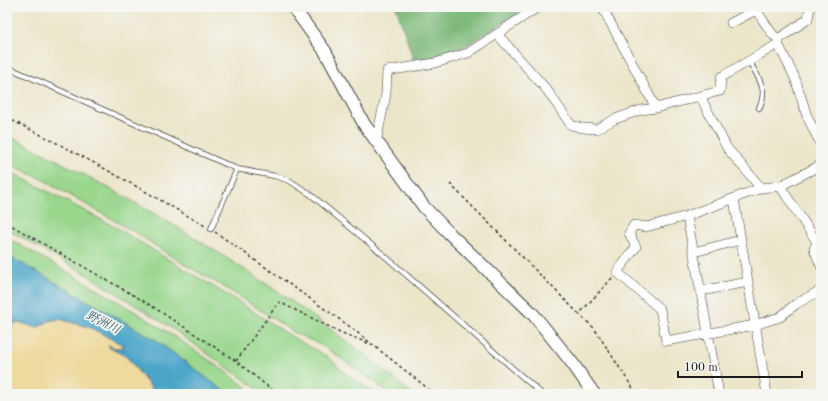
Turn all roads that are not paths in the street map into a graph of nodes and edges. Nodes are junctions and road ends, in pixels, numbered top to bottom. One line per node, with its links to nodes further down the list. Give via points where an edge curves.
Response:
1 (293, 7): 13 (street, via 325,51)
2 (538, 7): 6 (street)
3 (602, 7): 11 (street)
4 (810, 7): 7 (street, via 808,19)
5 (731, 23): 7 (street, via 756,10)
6 (497, 34): 11 (street, via 548,90 572,125 597,128 634,112); 13 (street, via 468,53 449,60 387,71 386,94)
7 (778, 42): 8 (street); 14 (street)
8 (749, 61): 10 (street, via 721,77 720,91); 12 (lane, via 763,86 763,101)
9 (7, 67): 16 (lane)
10 (700, 96): 11 (street); 18 (street, via 727,148)
11 (656, 108)
12 (759, 108)
13 (376, 142): 32 (street, via 424,207 534,314)
14 (821, 145)
15 (821, 165): 17 (street)
16 (237, 169): 21 (lane); 31 (lane, via 290,181 310,194)
17 (780, 186): 18 (street); 23 (street)
18 (761, 188): 19 (street)
19 (734, 199): 20 (street); 22 (street)
20 (687, 216): 24 (street); 30 (street, via 646,227 634,226 629,233 636,247 617,272 660,309 666,341)
21 (211, 229)
22 (741, 240): 24 (street); 26 (street)
23 (819, 241): 25 (street, via 814,249)
24 (694, 252): 28 (street)
25 (821, 266)
26 (748, 282): 28 (street); 29 (street)
27 (821, 290): 29 (street, via 796,304 780,317)
28 (701, 291): 30 (street)
29 (755, 324): 30 (street); 34 (street)
30 (709, 333): 33 (street)
31 (542, 394)
32 (594, 394)
33 (719, 394)
34 (767, 394)

